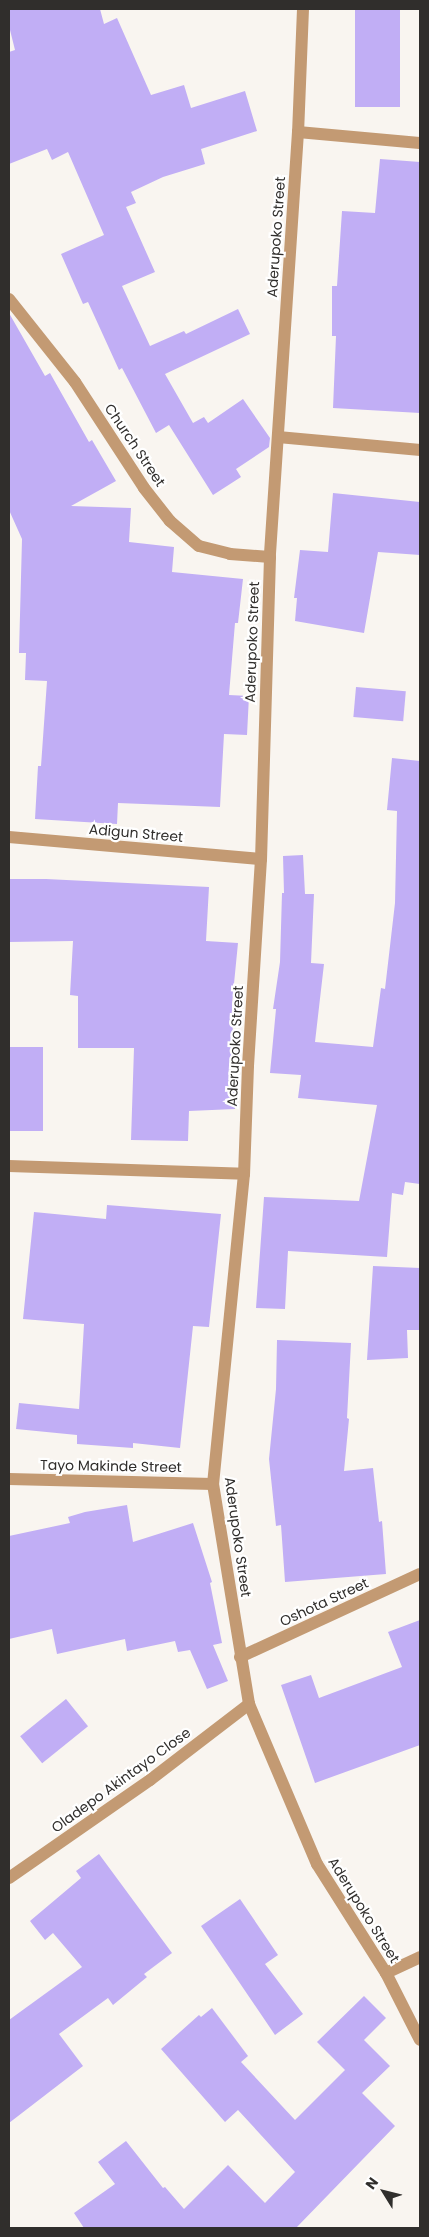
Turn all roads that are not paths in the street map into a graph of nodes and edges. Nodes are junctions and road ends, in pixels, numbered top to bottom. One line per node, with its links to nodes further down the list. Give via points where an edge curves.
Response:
1 (303, 9): 2 (street, Aderupoko Street)
2 (298, 132): 3 (street); 5 (street, Aderupoko Street)
3 (420, 143)
4 (9, 299): 7 (street, Church Street, via 76,382 144,488 170,521 199,546 230,554)
5 (278, 437): 6 (street); 7 (street, Aderupoko Street)
6 (420, 450)
7 (270, 557): 9 (street, Aderupoko Street)
8 (9, 837): 9 (street, Adigun Street)
9 (261, 860): 11 (street, Aderupoko Street)
10 (9, 1166): 11 (street)
11 (244, 1174): 13 (street, Aderupoko Street)
12 (9, 1479): 13 (street, Tayo Makinde Street)
13 (212, 1484): 15 (street, Aderupoko Street)
14 (420, 1574): 15 (street, Oshota Street)
15 (240, 1656): 16 (street, Aderupoko Street)
16 (249, 1704): 17 (street, Oladepo Akintayo Close, via 150,1780); 19 (street, Aderupoko Street, via 317,1864)
17 (9, 1878)
18 (420, 1957): 19 (street)
19 (386, 1973): 20 (street, Aderupoko Street)
20 (420, 2040)

